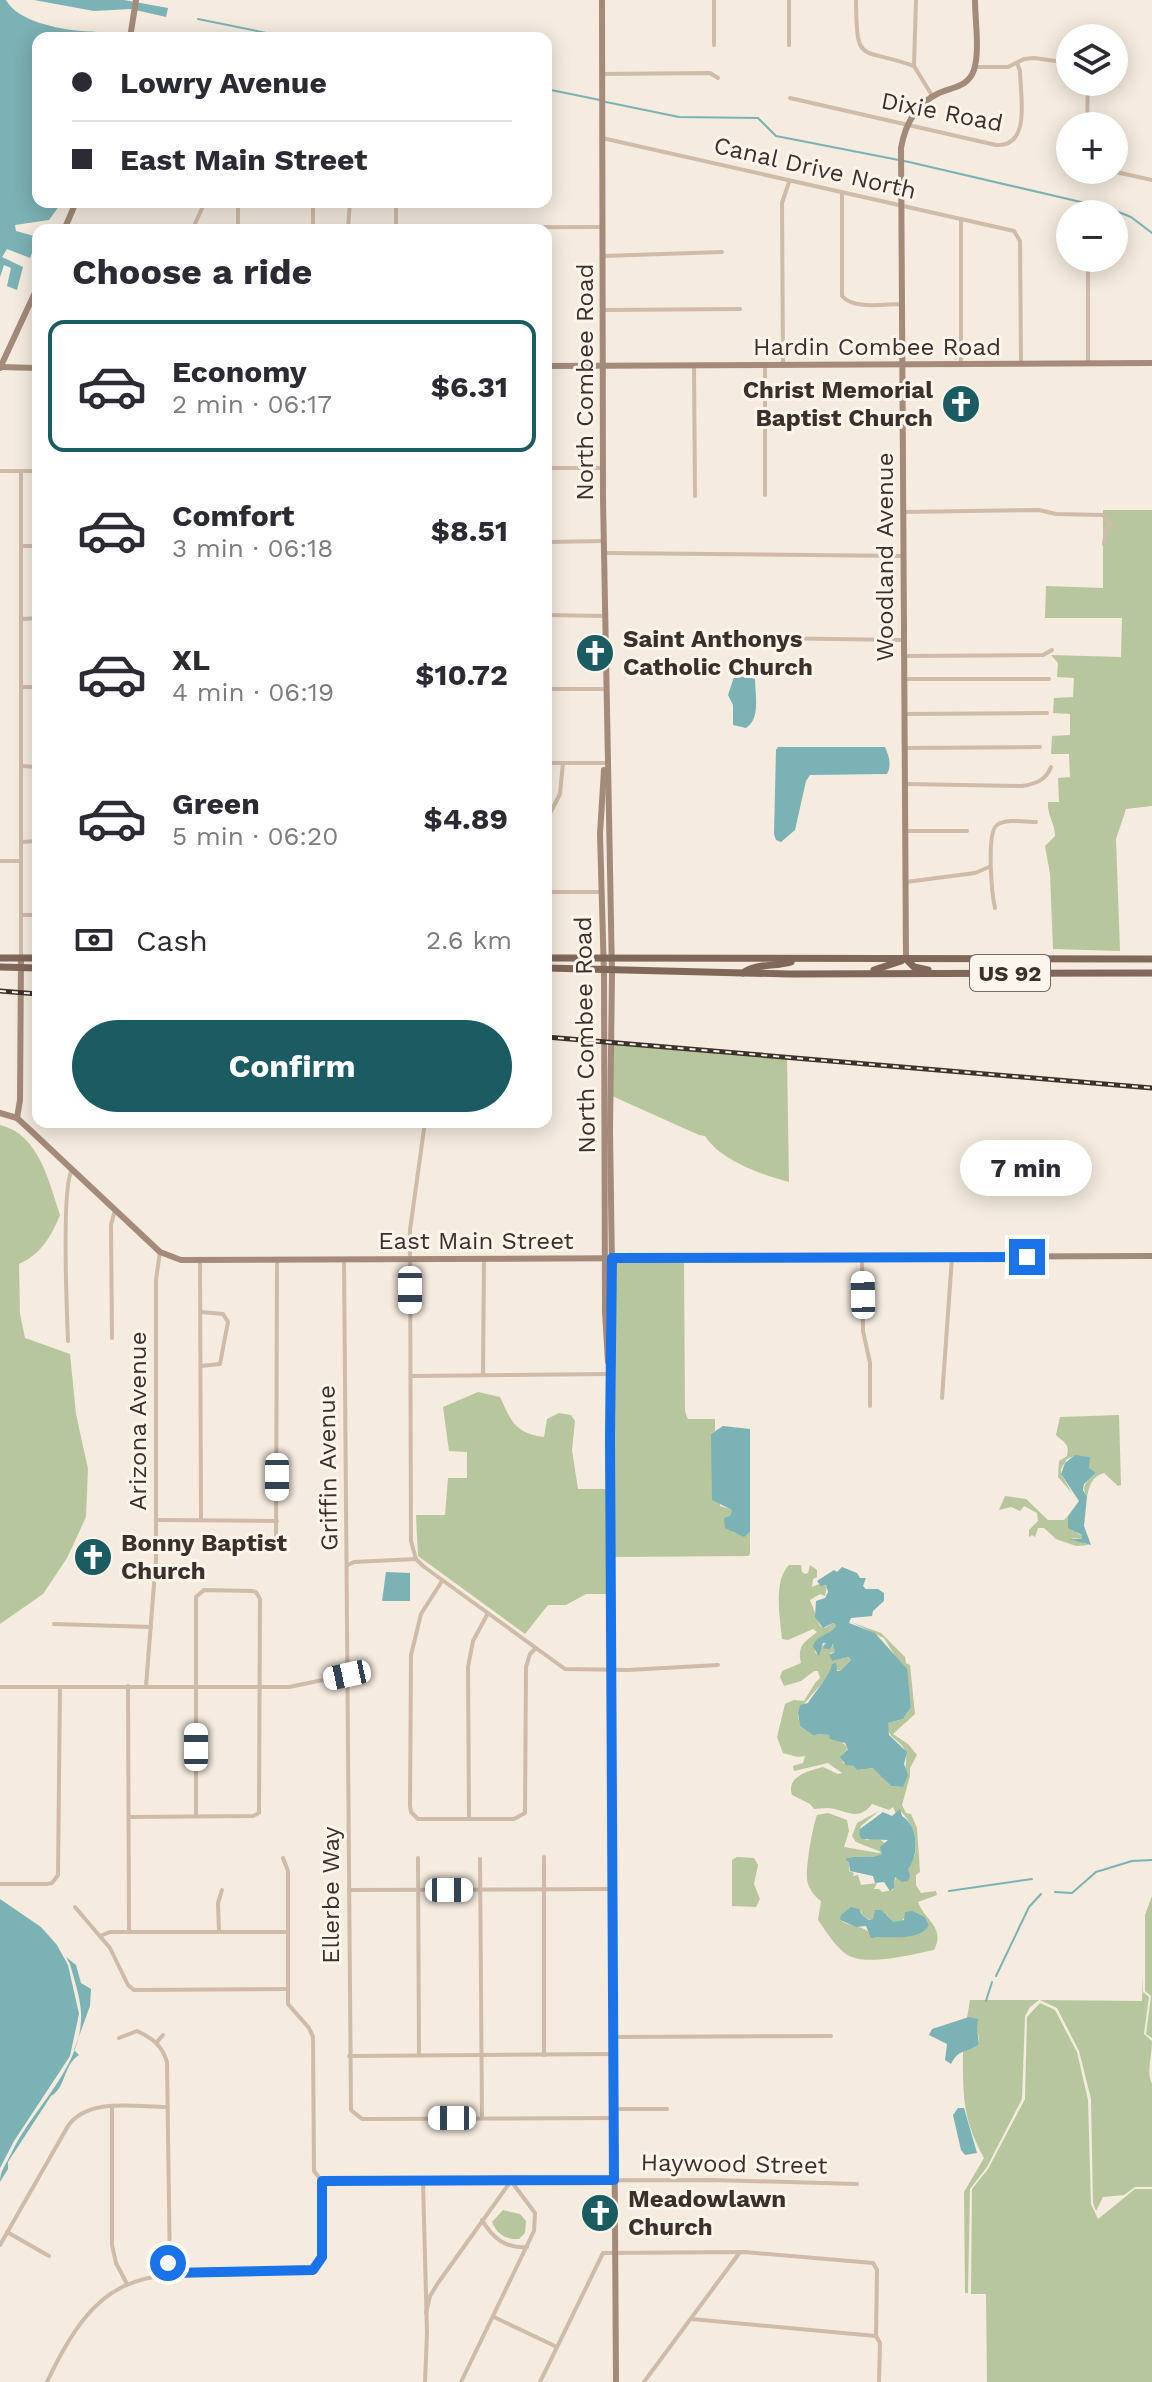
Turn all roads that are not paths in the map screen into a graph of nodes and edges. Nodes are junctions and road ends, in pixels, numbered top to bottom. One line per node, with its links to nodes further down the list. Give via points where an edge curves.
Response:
1 (602, 0): 15 (main road, North Combee Road)
2 (714, 0): 9 (street)
3 (789, 0): 10 (street)
4 (856, 0): 13 (street, via 861,49)
5 (916, 0): 13 (street)
6 (975, 0): 14 (main road)
7 (136, 1): 8 (main road)
8 (131, 32)
9 (714, 45)
10 (789, 45)
11 (1056, 61): 12 (street, via 1034,58)
12 (1017, 63): 14 (street, Dixie Road); 19 (street, Dixie Road, via 1021,127 1011,143 996,145)
13 (914, 66): 17 (street)
14 (974, 67): 17 (main road, via 963,85)
15 (601, 74): 16 (street, via 710,73); 20 (main road, North Combee Road)
16 (718, 78)
17 (933, 97): 19 (main road)
18 (790, 98): 19 (street, Dixie Road)
19 (906, 125): 25 (main road, Woodland Avenue)
20 (602, 138): 23 (street, Canal Drive North); 27 (main road, North Combee Road)
21 (1128, 175): 22 (street)
22 (1152, 180)
23 (789, 182): 24 (street, Canal Drive North); 41 (street, via 782,203)
24 (842, 193): 25 (street, Canal Drive North); 33 (street, via 842,296 851,304)
25 (901, 206): 26 (street, Canal Drive North); 33 (main road, Woodland Avenue)
26 (961, 219): 37 (street, Canal Drive North, via 1018,236); 43 (street)
27 (603, 227): 28 (street); 30 (main road, North Combee Road)
28 (552, 228)
29 (722, 252): 30 (street)
30 (603, 256): 35 (main road, North Combee Road)
31 (1088, 272): 38 (street)
32 (32, 299): 46 (main road)
33 (902, 304): 42 (main road, Woodland Avenue)
34 (740, 309): 35 (street)
35 (603, 310): 39 (main road, North Combee Road)
36 (1152, 363): 38 (main road, Hardin Combee Road)
37 (1021, 364): 38 (main road, Hardin Combee Road); 43 (main road, Hardin Combee Road)
38 (1088, 364)
39 (603, 365): 44 (main road, Hardin Combee Road); 45 (main road, Hardin Combee Road); 49 (main road, North Combee Road)
40 (765, 365): 41 (main road, Hardin Combee Road); 45 (main road, Hardin Combee Road); 53 (street)
41 (783, 365): 42 (main road, Hardin Combee Road)
42 (902, 365): 43 (main road, Hardin Combee Road); 55 (main road, Woodland Avenue)
43 (961, 365)
44 (552, 366)
45 (694, 366): 54 (street)
46 (0, 368): 47 (main road)
47 (32, 368)
48 (552, 468): 49 (street)
49 (603, 468): 56 (main road, North Combee Road)
50 (0, 471): 51 (street)
51 (21, 471): 52 (street); 59 (street)
52 (32, 471)
53 (765, 495)
54 (695, 496)
55 (903, 512): 58 (street, via 1039,510 1103,515 1110,524); 62 (main road, Woodland Avenue)
56 (604, 541): 57 (street); 61 (main road, North Combee Road)
57 (552, 542)
58 (1104, 544)
59 (21, 546): 60 (street); 66 (street)
60 (32, 546)
61 (604, 553): 62 (street); 64 (main road, North Combee Road)
62 (903, 556): 68 (main road, Woodland Avenue)
63 (552, 615): 64 (street)
64 (604, 616): 76 (main road, North Combee Road)
65 (32, 618): 66 (street)
66 (22, 619): 73 (street)
67 (759, 638): 68 (street)
68 (903, 640): 70 (main road, Woodland Avenue)
69 (1052, 650): 70 (street, via 1043,655)
70 (904, 656): 71 (main road, Woodland Avenue)
71 (904, 679): 72 (street); 78 (main road, Woodland Avenue)
72 (1049, 679)
73 (22, 687): 74 (street); 84 (street)
74 (32, 687)
75 (552, 689): 76 (street)
76 (605, 689): 83 (main road, North Combee Road)
77 (1047, 713): 78 (street)
78 (904, 714): 80 (main road, Woodland Avenue)
79 (1040, 747): 80 (street)
80 (905, 748): 87 (main road, Woodland Avenue)
81 (552, 763): 82 (street)
82 (563, 763): 83 (street); 88 (street, via 560,794)
83 (606, 763): 99 (main road, North Combee Road); 107 (main road, North Combee Road)
84 (21, 766): 85 (street); 93 (street)
85 (32, 767)
86 (1051, 767): 87 (street, via 1043,779 1022,786)
87 (905, 784): 90 (main road, Woodland Avenue)
88 (552, 809)
89 (1036, 822): 96 (street, via 995,826)
90 (905, 831): 91 (street); 97 (main road, Woodland Avenue)
91 (967, 831)
92 (32, 841): 93 (street)
93 (21, 842): 95 (street)
94 (0, 861): 95 (street)
95 (21, 861): 101 (street)
96 (989, 867): 97 (street); 100 (street)
97 (906, 882): 109 (main road, Woodland Avenue)
98 (552, 892): 99 (street)
99 (601, 892): 107 (main road, North Combee Road)
100 (995, 908)
101 (21, 915): 102 (street); 104 (street)
102 (32, 915)
103 (0, 958): 104 (main road)
104 (21, 958): 105 (main road); 113 (main road)
105 (32, 958)
106 (552, 958): 107 (main road, US 92)
107 (607, 958): 108 (main road, US 92); 116 (main road, North Combee Road)
108 (801, 959): 109 (main road, US 92); 118 (main road)
109 (906, 959): 110 (main road, US 92); 119 (main road); 120 (main road, via 914,967)
110 (1126, 959): 111 (main road, US 92); 117 (main road)
111 (1152, 959)
112 (0, 967): 113 (main road)
113 (21, 968): 114 (main road); 122 (main road)
114 (32, 968)
115 (552, 968): 116 (main road, US 92)
116 (608, 969): 118 (main road, US 92); 129 (main road, North Combee Road)
117 (1151, 972): 120 (main road, US 92)
118 (743, 973): 119 (main road, US 92)
119 (853, 973): 120 (main road, US 92)
120 (945, 974)
121 (0, 1113): 122 (main road, East Main Street)
122 (17, 1118): 124 (main road, East Main Street)
123 (424, 1128): 134 (street)
124 (72, 1170): 125 (main road, East Main Street); 138 (street, via 66,1204)
125 (115, 1210): 126 (main road, East Main Street); 137 (street)
126 (160, 1252): 135 (main road, East Main Street); 145 (street, Arizona Avenue)
127 (1152, 1256): 128 (main road, East Main Street)
128 (952, 1257): 130 (main road, East Main Street); 143 (street)
129 (609, 1258): 130 (main road, East Main Street); 132 (main road, East Main Street); 140 (main road, North Combee Road)
130 (862, 1258): 144 (street)
131 (344, 1259): 133 (main road, East Main Street); 134 (main road, East Main Street); 150 (street, Griffin Avenue)
132 (484, 1259): 134 (main road, East Main Street); 141 (street)
133 (277, 1260): 135 (main road, East Main Street); 147 (street)
134 (410, 1260): 142 (street)
135 (200, 1261): 136 (street)
136 (201, 1312): 139 (street); 139 (street, via 223,1314 228,1322 220,1364)
137 (112, 1338)
138 (68, 1341)
139 (201, 1366): 146 (street)
140 (610, 1374): 141 (street); 157 (main road, North Combee Road)
141 (483, 1375): 142 (street)
142 (411, 1376): 149 (street, via 411,1541)
143 (942, 1398)
144 (870, 1406)
145 (156, 1520): 146 (street); 154 (street, Arizona Avenue)
146 (201, 1520): 147 (street)
147 (277, 1521): 148 (street)
148 (276, 1543)
149 (416, 1559): 150 (street); 151 (street)
150 (348, 1565): 158 (street, Griffin Avenue)
151 (442, 1581): 152 (street); 167 (street, via 421,1614 411,1655 410,1806 422,1820)
152 (487, 1615): 155 (street); 167 (street, via 473,1641 468,1667)
153 (54, 1624): 154 (street)
154 (151, 1627): 160 (street, Arizona Avenue)
155 (535, 1649): 157 (street, via 565,1669); 167 (street, via 526,1667 527,1809 514,1819)
156 (718, 1665): 157 (street)
157 (611, 1670): 174 (main road, North Combee Road)
158 (347, 1675): 161 (street, via 295,1686); 176 (street, Ellerbe Way)
159 (128, 1686): 160 (street); 163 (street); 166 (street)
160 (146, 1686): 164 (street)
161 (261, 1686): 164 (street); 164 (street, via 259,1595 201,1591 196,1597); 165 (street, via 260,1810)
162 (0, 1687): 163 (street)
163 (60, 1687): 172 (street, via 57,1879 47,1884)
164 (196, 1687): 165 (street)
165 (196, 1816): 166 (street)
166 (129, 1817): 180 (street)
167 (469, 1819)
168 (544, 1857): 173 (street)
169 (283, 1858): 182 (street, via 288,1871)
170 (418, 1858): 177 (street)
171 (480, 1859): 178 (street)
172 (0, 1884)
173 (543, 1889): 174 (street); 178 (street); 193 (street)
174 (613, 1889): 187 (main road, North Combee Road)
175 (222, 1890): 181 (street)
176 (349, 1890): 177 (street); 194 (street, Ellerbe Way)
177 (418, 1890): 178 (street); 191 (street)
178 (480, 1890): 192 (street)
179 (75, 1907): 183 (street)
180 (129, 1932): 181 (street); 183 (street)
181 (219, 1932): 182 (street)
182 (288, 1932): 184 (street)
183 (100, 1936): 184 (street, via 130,1988)
184 (288, 1989): 202 (street, via 288,2004 313,2037 314,2171)
185 (163, 2035): 189 (street)
186 (831, 2036): 187 (street)
187 (614, 2037): 190 (main road, North Combee Road)
188 (119, 2038): 189 (street, via 137,2031)
189 (157, 2042): 196 (street, via 167,2062)
190 (614, 2054): 193 (street); 197 (main road, North Combee Road)
191 (419, 2055): 192 (street); 194 (street)
192 (481, 2055): 193 (street); 199 (street)
193 (544, 2055)
194 (349, 2056): 199 (street, Ellerbe Way, via 350,2106 362,2119)
195 (112, 2107): 196 (street); 207 (street, via 92,2108 72,2121); 214 (street, via 112,2245)
196 (167, 2107): 213 (street)
197 (614, 2109): 198 (street); 200 (main road, North Combee Road)
198 (667, 2109)
199 (482, 2118): 200 (street)
200 (614, 2118): 201 (main road, North Combee Road)
201 (614, 2180): 204 (street, Haywood Street); 205 (street, Haywood Street); 210 (main road, North Combee Road)
202 (322, 2181): 203 (street, Haywood Street); 213 (street, via 318,2267 309,2272)
203 (423, 2181): 204 (street, Haywood Street); 215 (street)
204 (511, 2181): 206 (street); 209 (street, via 535,2213)
205 (857, 2184)
206 (482, 2220): 209 (street, via 500,2241); 215 (street, via 430,2296)
207 (7, 2232): 208 (street); 212 (street)
208 (0, 2245)
209 (527, 2247): 216 (street)
210 (615, 2252): 211 (street); 219 (street, via 603,2253); 224 (main road, North Combee Road)
211 (740, 2252): 217 (street); 218 (street, via 873,2263)
212 (49, 2256)
213 (170, 2273): 214 (street)
214 (127, 2284): 220 (street, via 83,2317)
215 (426, 2313): 221 (street)
216 (494, 2317): 219 (street); 222 (street)
217 (691, 2319): 218 (street); 225 (street)
218 (876, 2336): 226 (street)
219 (557, 2347): 223 (street)
220 (47, 2382)
221 (425, 2382)
222 (461, 2382)
223 (540, 2382)
224 (616, 2382)
225 (644, 2382)
226 (879, 2382)

